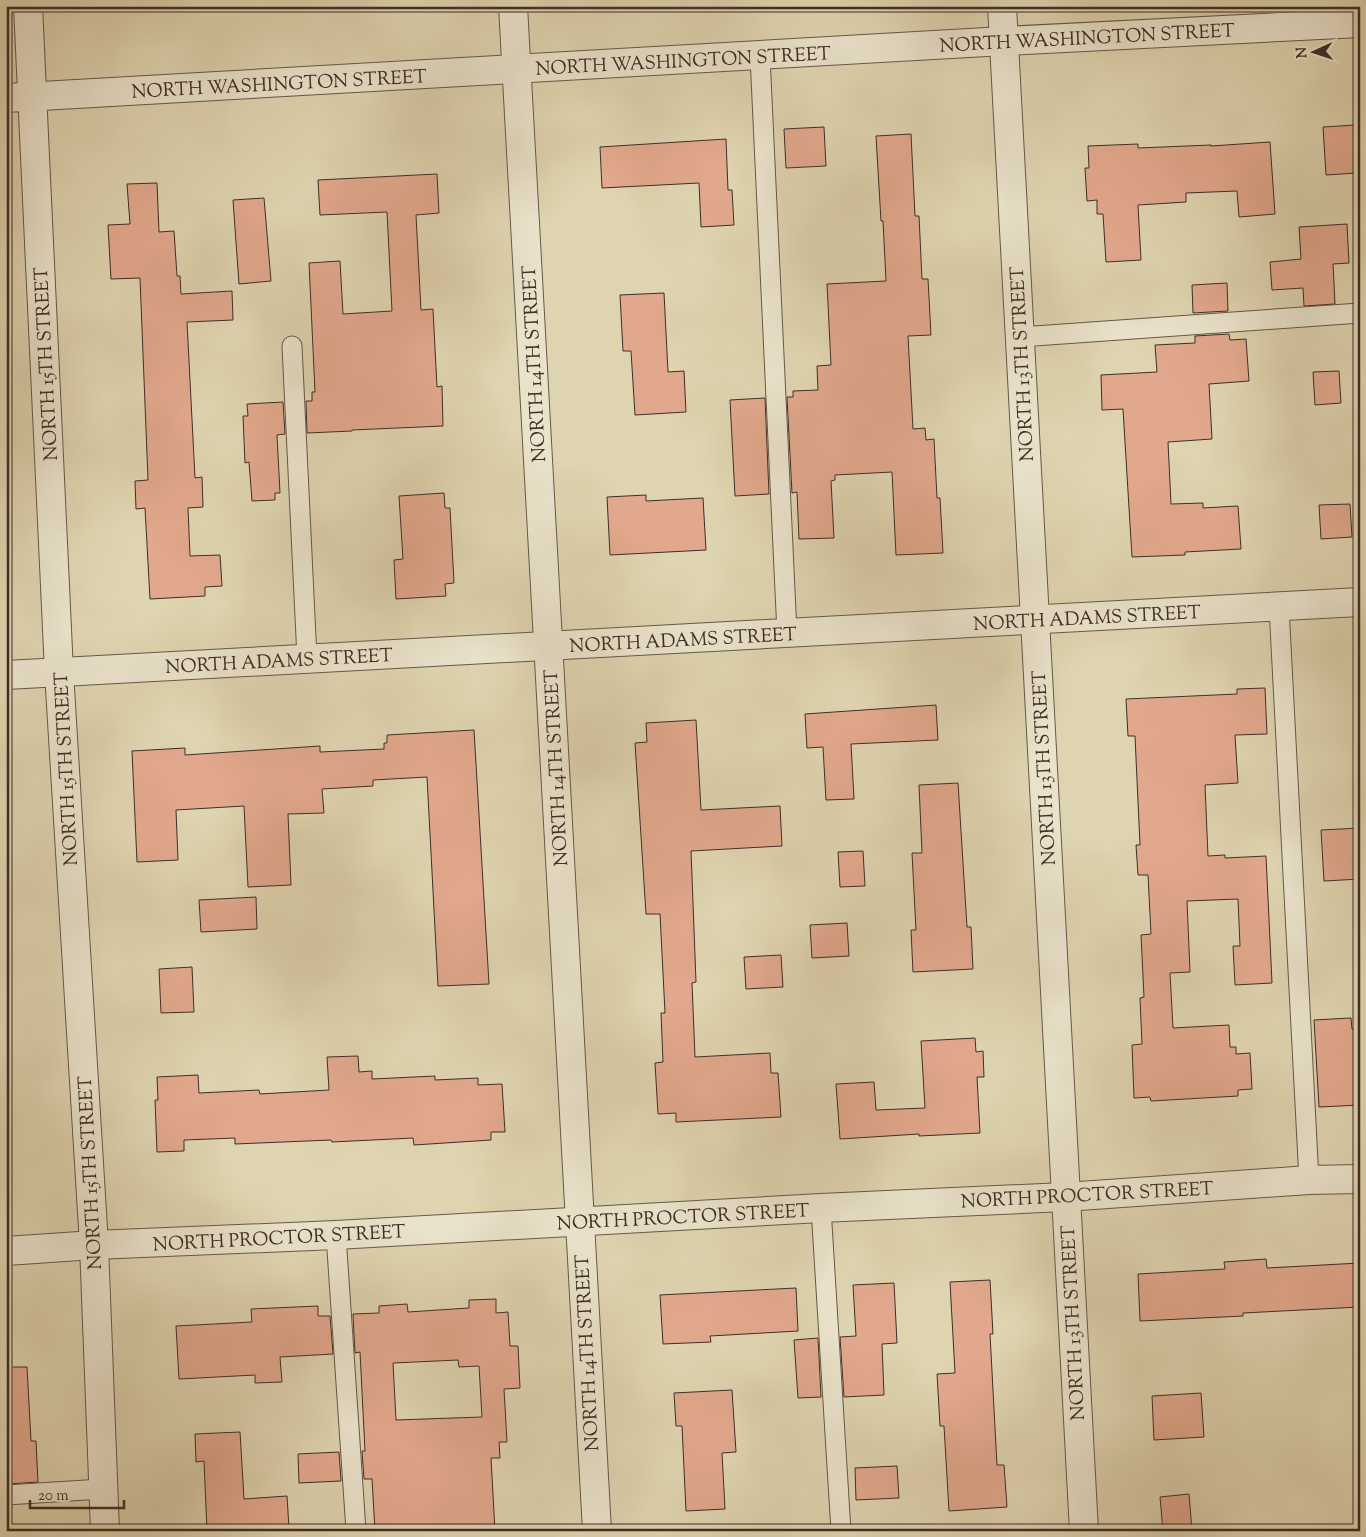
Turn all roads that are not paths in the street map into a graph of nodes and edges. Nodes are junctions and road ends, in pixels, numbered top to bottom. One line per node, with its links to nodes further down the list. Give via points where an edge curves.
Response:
1 (28, 6): 8 (street, NORTH 15TH STREET)
2 (514, 6): 7 (street, NORTH 14TH STREET)
3 (1002, 6): 5 (street, NORTH 13TH STREET)
4 (1360, 23): 5 (street, NORTH WASHINGTON STREET)
5 (1004, 41): 6 (street, NORTH WASHINGTON STREET); 11 (street, NORTH 13TH STREET)
6 (760, 56): 7 (street, NORTH WASHINGTON STREET); 16 (lane)
7 (516, 70): 8 (street, NORTH WASHINGTON STREET); 17 (street, NORTH 14TH STREET)
8 (33, 97): 9 (street, NORTH WASHINGTON STREET); 19 (street, NORTH 15TH STREET)
9 (6, 98)
10 (1360, 313): 11 (lane)
11 (1020, 338): 15 (street, NORTH 13TH STREET)
12 (292, 346): 18 (lane)
13 (1360, 602): 14 (street, NORTH ADAMS STREET)
14 (1279, 607): 15 (street, NORTH ADAMS STREET); 22 (lane)
15 (1035, 620): 16 (street, NORTH ADAMS STREET); 23 (street, NORTH 13TH STREET)
16 (787, 633): 17 (street, NORTH ADAMS STREET)
17 (549, 646): 18 (street, NORTH ADAMS STREET); 25 (street, NORTH 14TH STREET)
18 (307, 658): 19 (street, NORTH ADAMS STREET)
19 (59, 672): 20 (street, NORTH ADAMS STREET); 27 (street, NORTH 15TH STREET)
20 (6, 675)
21 (1360, 1179): 22 (street, NORTH PROCTOR STREET)
22 (1309, 1180): 23 (street, NORTH PROCTOR STREET)
23 (1066, 1198): 24 (street, NORTH PROCTOR STREET); 35 (street, NORTH 13TH STREET)
24 (821, 1208): 25 (street, NORTH PROCTOR STREET); 34 (lane)
25 (579, 1222): 26 (street, NORTH PROCTOR STREET); 33 (street, NORTH 14TH STREET)
26 (336, 1235): 27 (street, NORTH PROCTOR STREET); 32 (lane)
27 (94, 1245): 28 (street, NORTH PROCTOR STREET); 29 (street, NORTH 15TH STREET)
28 (6, 1250)
29 (102, 1489): 30 (lane); 31 (street, NORTH 15TH STREET)
30 (6, 1495)
31 (105, 1531)
32 (356, 1531)
33 (597, 1531)
34 (841, 1531)
35 (1084, 1531)

